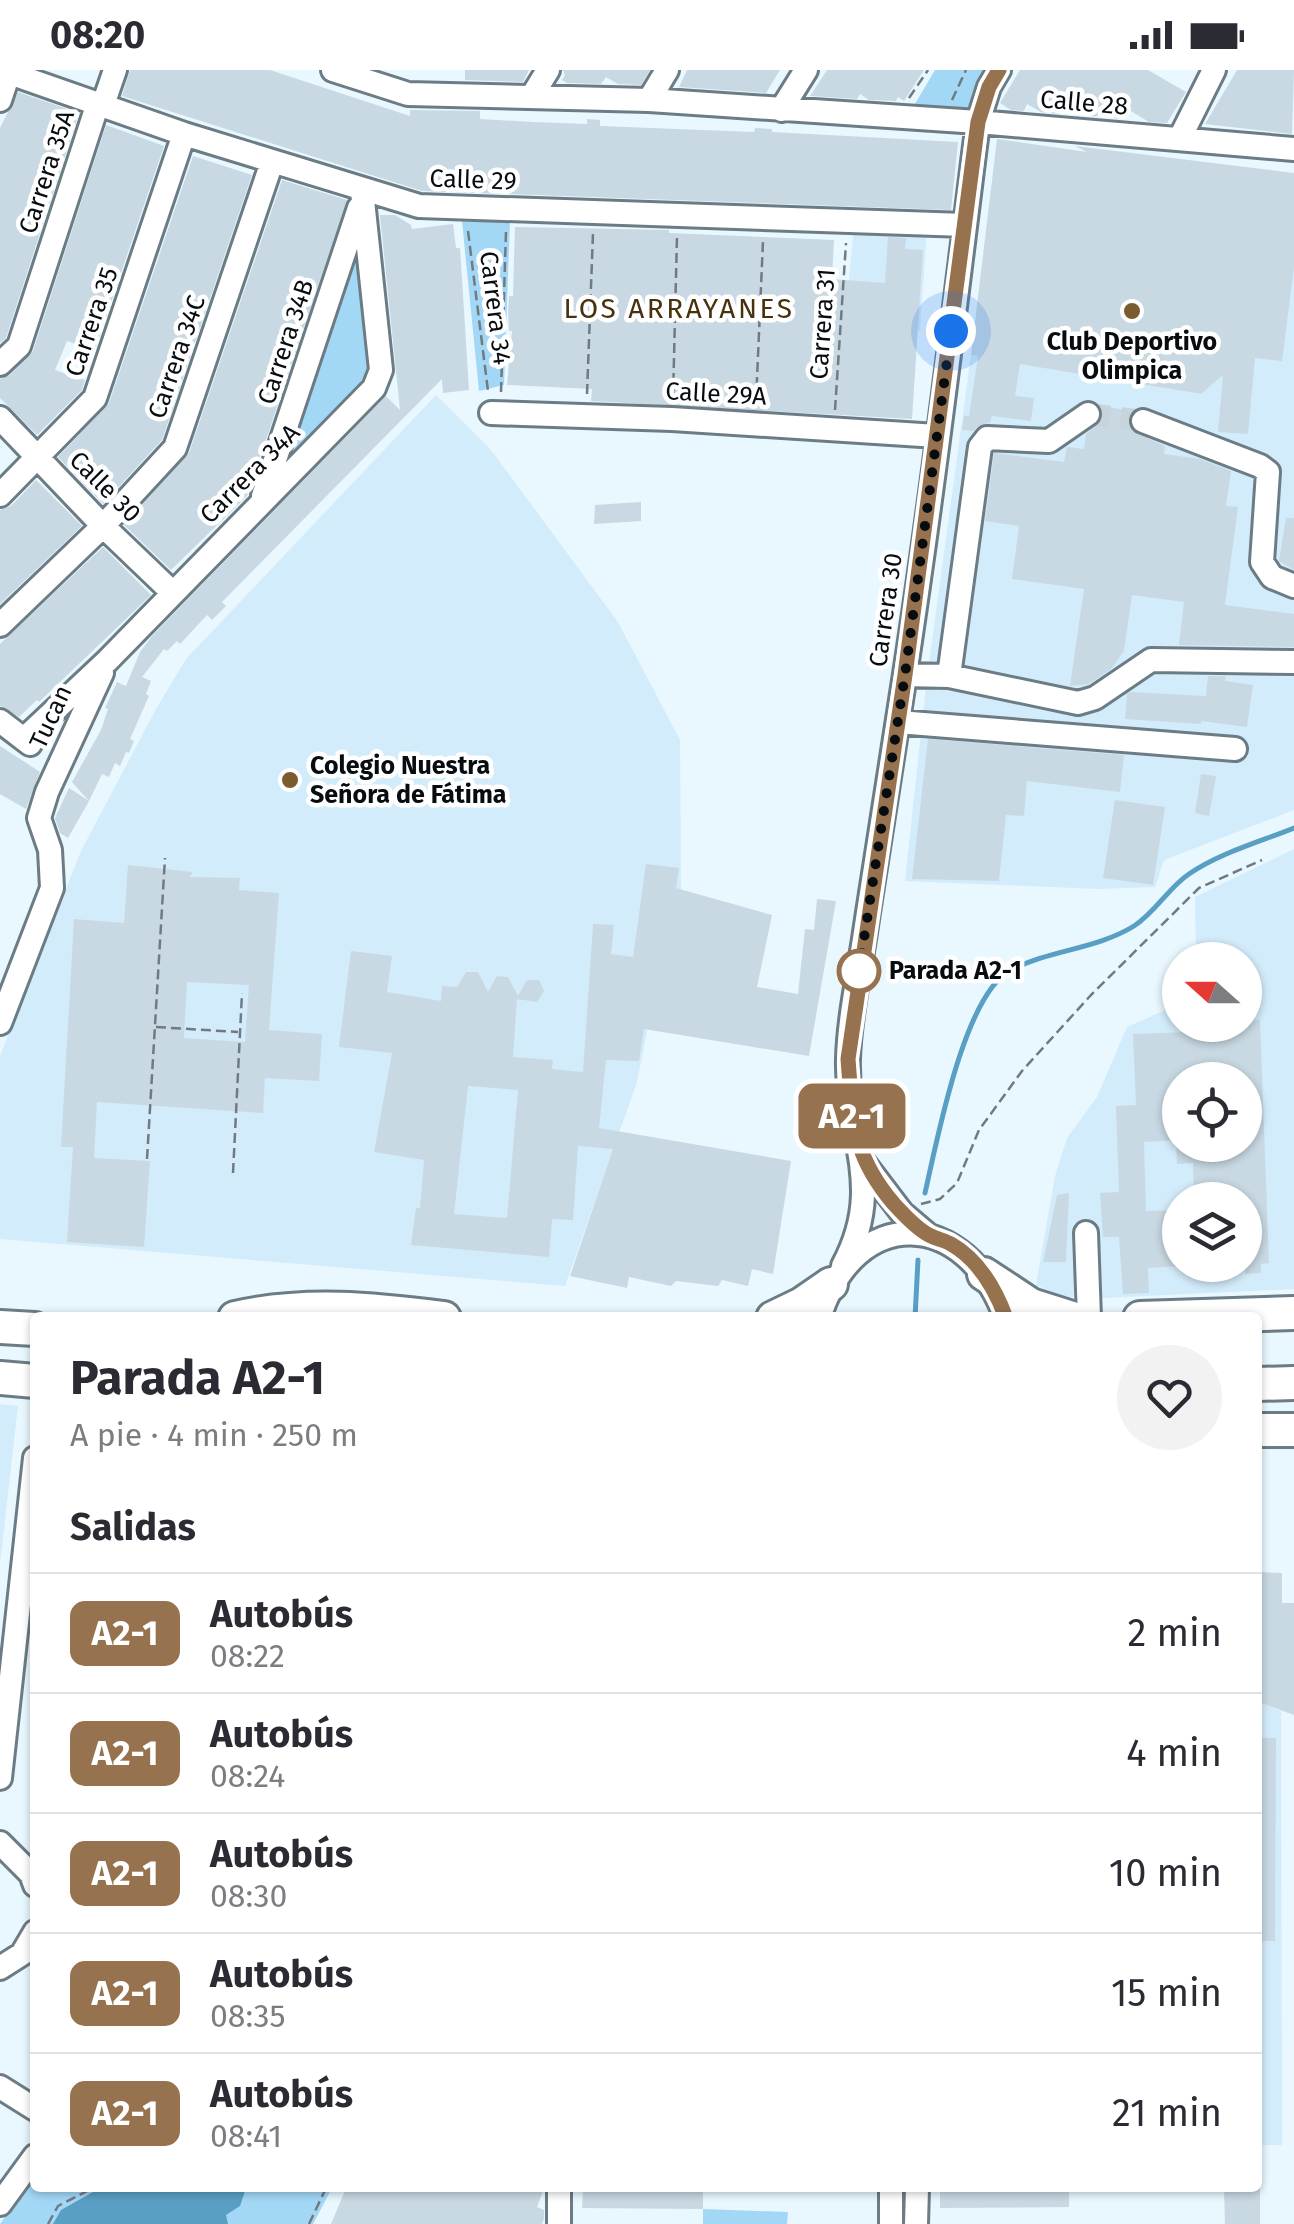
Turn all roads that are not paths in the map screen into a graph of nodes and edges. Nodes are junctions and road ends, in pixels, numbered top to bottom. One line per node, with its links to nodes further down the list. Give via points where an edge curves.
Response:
1 (115, 70): 15 (street, Carrera 35A)
2 (333, 70): 10 (street, Calle 28)
3 (462, 70): 11 (street)
4 (548, 70): 12 (street)
5 (667, 70): 14 (street)
6 (806, 70): 16 (street)
7 (999, 70): 17 (street, Carrera 30)
8 (5, 71): 13 (street); 15 (street, Calle 29)
9 (1202, 74): 19 (street)
10 (362, 75): 11 (street, Calle 28, via 408,94)
11 (461, 95): 12 (street, Calle 28)
12 (532, 96): 14 (street, Calle 28)
13 (0, 100)
14 (649, 100): 16 (street, Calle 28)
15 (101, 104): 18 (street, Calle 29); 24 (street, Carrera 35A, via 19,346)
16 (781, 110): 17 (street, Calle 28)
17 (978, 122): 19 (street, Calle 28); 23 (street, Carrera 30)
18 (184, 134): 21 (street, Calle 29); 30 (street, Carrera 35, via 102,384 88,408)
19 (1180, 138): 20 (street, Calle 28)
20 (1294, 149)
21 (272, 162): 22 (street, Calle 29); 33 (street, Carrera 34C, via 175,448)
22 (362, 195): 23 (street, Calle 29, via 418,206); 32 (street, Carrera 34B); 32 (street, Carrera 34A, via 381,370 374,388)
23 (965, 225): 29 (street, Carrera 30)
24 (0, 364)
25 (496, 413): 29 (street, Calle 29A)
26 (1088, 414): 40 (street, via 1049,440 987,438 980,447)
27 (0, 418): 30 (street, Calle 30)
28 (1143, 421): 34 (street, via 1268,472 1262,562 1272,577)
29 (937, 436): 39 (street, Carrera 30)
30 (37, 458): 31 (street, Carrera 35); 33 (street, Calle 30)
31 (0, 495)
32 (262, 501): 35 (street, Carrera 34A)
33 (103, 526): 35 (street, Calle 30); 36 (street, Carrera 34C)
34 (1294, 586)
35 (173, 592): 37 (street, Carrera 34A)
36 (0, 625)
37 (107, 661): 41 (street, Carrera 34A, via 27,742); 44 (street, Tucan, via 39,818 52,888)
38 (1294, 662): 40 (street, via 1152,660 1078,703)
39 (905, 675): 40 (street); 42 (street, Carrera 30)
40 (949, 676)
41 (0, 721)
42 (898, 722): 43 (street); 45 (street, Carrera 30, via 848,1059)
43 (1236, 748)
44 (0, 1023)
45 (863, 1161): 47 (street, Carrera 30); 49 (street, Carrera 30, via 862,1218)
46 (1086, 1234): 56 (street)
47 (928, 1235): 48 (street, Carrera 30, via 959,1249); 49 (street, via 883,1239 858,1252)
48 (984, 1274): 54 (street); 55 (highway)
49 (837, 1275): 52 (highway); 53 (street, Carrera 30)
50 (267, 1312): 51 (highway, via 355,1307)
51 (395, 1312)
52 (786, 1312)
53 (821, 1312)
54 (1003, 1312)
55 (1053, 1312)
56 (1090, 1312)
57 (1294, 1313): 58 (highway)
58 (1262, 1314)
59 (0, 1326): 60 (highway)
60 (30, 1329)
61 (1294, 1334): 62 (highway)
62 (1262, 1335)
63 (0, 1378): 64 (highway)
64 (30, 1381)
65 (1293, 1383): 66 (highway)
66 (1262, 1384)
67 (1262, 1430): 68 (highway)
68 (1294, 1430)
69 (30, 1504): 70 (street)
70 (0, 1778)
71 (0, 1845): 72 (street)
72 (30, 1878)
73 (30, 1940): 74 (street)
74 (0, 1968)
75 (0, 2088): 76 (street)
76 (30, 2106)
77 (30, 2163): 81 (street)
78 (559, 2192): 82 (street)
79 (891, 2192): 83 (street)
80 (916, 2192): 84 (street)
81 (0, 2204)
82 (559, 2224)
83 (891, 2224)
84 (916, 2224)

